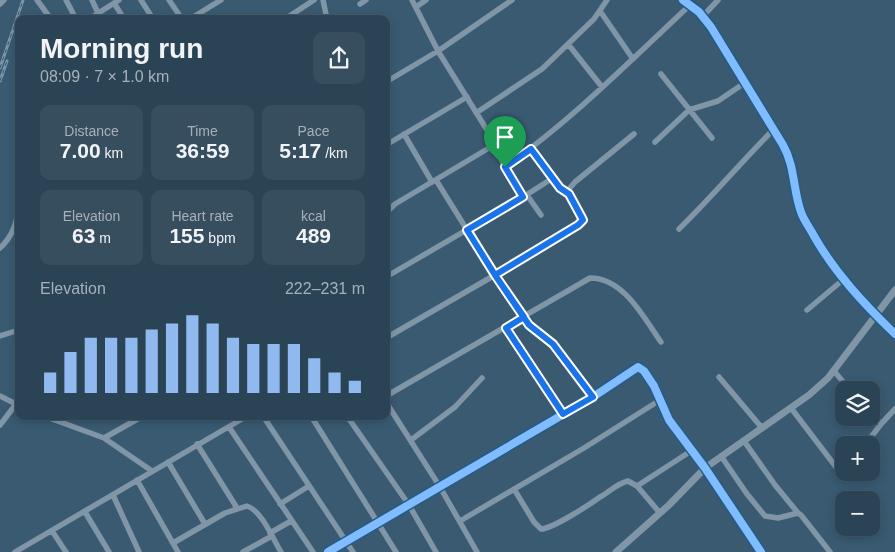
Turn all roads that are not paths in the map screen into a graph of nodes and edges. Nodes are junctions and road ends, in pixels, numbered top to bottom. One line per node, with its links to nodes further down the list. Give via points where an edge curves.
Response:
1 (4, 0): 18 (street)
2 (37, 0): 23 (street)
3 (66, 0): 24 (street)
4 (92, 0): 25 (street)
5 (141, 0): 28 (street)
6 (169, 0): 29 (street)
7 (220, 0): 30 (street)
8 (314, 0): 31 (street)
9 (323, 0): 32 (street)
10 (366, 0): 19 (street)
11 (412, 0): 21 (street)
12 (426, 0): 21 (street)
13 (512, 0): 35 (street)
14 (607, 0): 22 (street)
15 (683, 0): 20 (street)
16 (718, 0): 33 (street)
17 (116, 1): 26 (street); 27 (street)
18 (0, 4)
19 (360, 4)
20 (690, 5): 33 (street); 36 (street)
21 (416, 7): 35 (street)
22 (600, 11): 34 (street); 36 (street)
23 (48, 15)
24 (74, 15)
25 (97, 15)
26 (98, 15)
27 (122, 15)
28 (150, 15)
29 (179, 15)
30 (196, 15)
31 (291, 15)
32 (326, 15)
33 (703, 16): 39 (street)
34 (568, 44): 40 (street); 43 (street, via 542,69)
35 (438, 51): 38 (street); 41 (street)
36 (633, 59): 40 (street)
37 (661, 74): 42 (street)
38 (390, 80)
39 (746, 82): 42 (street, via 718,101); 44 (street)
40 (602, 87): 51 (street)
41 (467, 97): 43 (street); 45 (street)
42 (689, 110): 47 (street); 48 (street)
43 (476, 113): 50 (street)
44 (774, 129): 60 (street); 65 (street, via 789,157 797,201 805,220)
45 (404, 134): 49 (street); 54 (street)
46 (634, 134): 55 (street, via 575,182)
47 (712, 138)
48 (655, 142)
49 (390, 143)
50 (494, 145): 52 (street); 54 (street)
51 (531, 149): 52 (street); 53 (street)
52 (505, 167): 56 (street)
53 (553, 178): 55 (street, via 562,191); 56 (street)
54 (434, 181): 57 (street); 61 (street)
55 (569, 194): 64 (street, via 581,222)
56 (525, 196): 58 (street); 61 (street)
57 (390, 208)
58 (541, 215)
59 (15, 224): 62 (street, via 13,233)
60 (678, 229)
61 (467, 230): 63 (street); 64 (street)
62 (0, 248)
63 (390, 275)
64 (495, 275): 69 (street); 74 (street)
65 (844, 279): 67 (street); 68 (street)
66 (895, 290): 68 (street)
67 (807, 310)
68 (876, 315): 72 (street); 76 (street)
69 (524, 317): 70 (street); 75 (street, via 584,280 596,278 614,285 625,294); 82 (street, via 532,329 553,344)
70 (506, 328): 80 (street); 89 (street)
71 (15, 331): 73 (street)
72 (895, 334)
73 (0, 336)
74 (390, 336)
75 (662, 342)
76 (834, 371): 79 (street); 87 (street)
77 (718, 377): 99 (street)
78 (482, 378): 102 (street, via 447,414)
79 (842, 381)
80 (390, 394)
81 (0, 396): 84 (street)
82 (593, 397): 83 (street, via 638,366); 89 (street)
83 (660, 400): 105 (street, via 665,414); 115 (street)
84 (15, 404)
85 (15, 407): 97 (street)
86 (390, 408): 102 (street)
87 (791, 408): 99 (street); 108 (street)
88 (895, 409): 96 (street)
89 (563, 414): 114 (street)
90 (55, 420): 101 (street)
91 (136, 420): 101 (street)
92 (240, 420): 98 (street)
93 (267, 420): 112 (street)
94 (314, 420): 125 (street)
95 (350, 420): 118 (street)
96 (881, 424): 100 (street)
97 (0, 425)
98 (229, 427): 104 (street); 117 (street)
99 (762, 428): 103 (street)
100 (871, 436)
101 (104, 438): 110 (street)
102 (411, 440): 114 (street)
103 (744, 440): 106 (street); 122 (street)
104 (197, 444): 107 (street); 119 (street)
105 (691, 451): 109 (street); 113 (street)
106 (721, 456): 109 (street); 122 (street, via 765,516 778,518)
107 (168, 462): 110 (street); 126 (street)
108 (835, 466)
109 (705, 468): 121 (street); 147 (street)
110 (152, 471): 111 (street)
111 (137, 480): 116 (street); 130 (street)
112 (310, 486): 117 (street); 129 (street)
113 (637, 486): 115 (street, via 624,482 543,530 537,526); 121 (street)
114 (440, 487): 118 (street); 124 (street)
115 (514, 489): 124 (street)
116 (113, 495): 120 (street); 135 (street)
117 (280, 504): 123 (street)
118 (409, 505): 125 (street); 144 (street)
119 (238, 508): 126 (street); 128 (street, via 247,506 256,510)
120 (85, 512): 127 (street); 134 (street)
121 (660, 513): 146 (street)
122 (798, 513): 148 (street)
123 (291, 521): 128 (street); 140 (street)
124 (460, 521): 145 (street)
125 (378, 523): 129 (street); 143 (street)
126 (205, 524): 130 (street)
127 (52, 531): 132 (street); 133 (street)
128 (271, 535): 131 (street); 139 (street)
129 (346, 541): 141 (street); 142 (street)
130 (173, 542): 136 (street)
131 (254, 546): 137 (street); 138 (street)
132 (19, 551)
133 (66, 552)
134 (109, 552)
135 (139, 552)
136 (178, 552)
137 (243, 552)
138 (258, 552)
139 (281, 552)
140 (313, 552)
141 (328, 552)
142 (353, 552)
143 (396, 552)
144 (436, 552)
145 (478, 552)
146 (616, 552)
147 (761, 552)
148 (830, 552)

